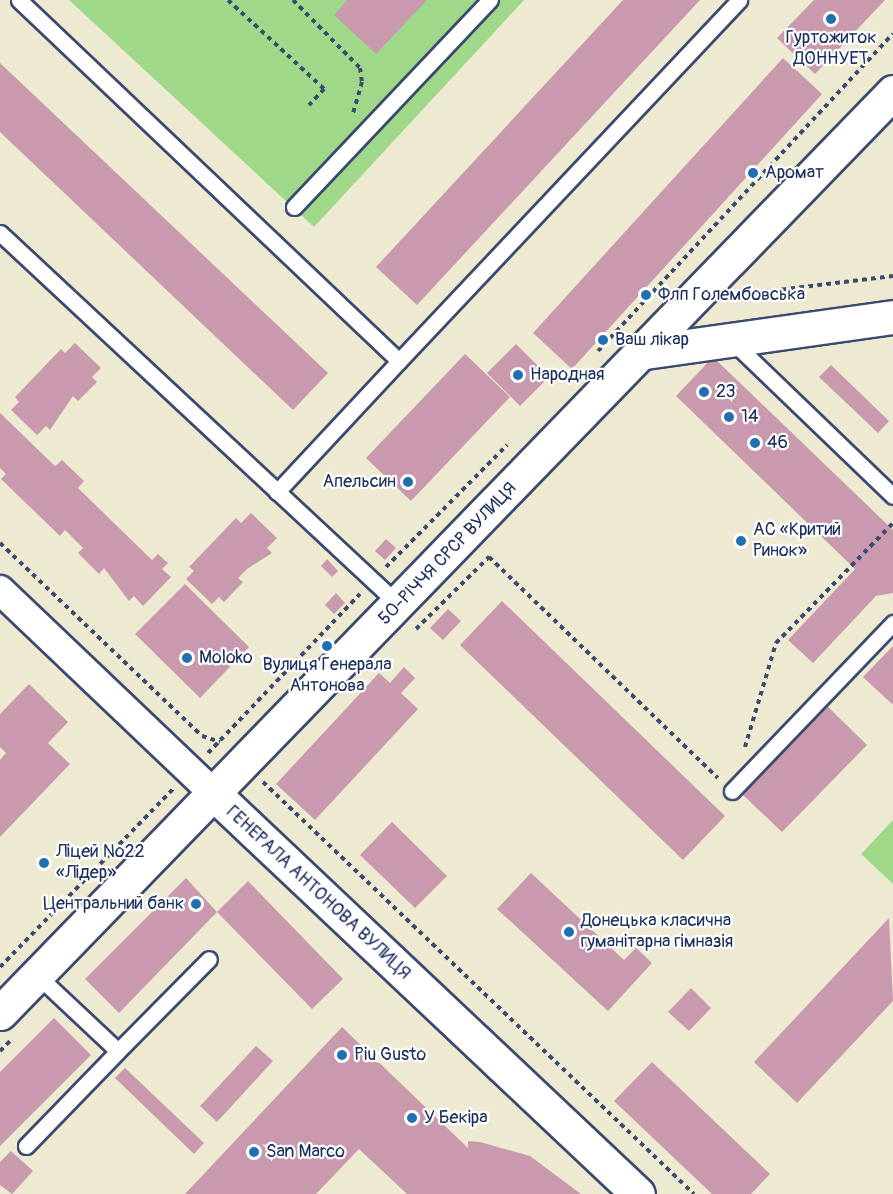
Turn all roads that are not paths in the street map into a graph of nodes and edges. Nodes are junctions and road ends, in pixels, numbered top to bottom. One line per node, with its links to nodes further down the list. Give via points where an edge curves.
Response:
1 (19, 0): 10 (lane)
2 (490, 0): 5 (lane)
3 (739, 0): 10 (lane)
4 (893, 92): 9 (street, 50-РІЧЧЯ СРСР ВУЛИЦЯ)
5 (294, 207)
6 (0, 233): 11 (lane)
7 (893, 317): 8 (street)
8 (731, 340): 9 (street); 12 (lane)
9 (644, 352): 14 (street, 50-РІЧЧЯ СРСР ВУЛИЦЯ)
10 (399, 361): 11 (lane)
11 (277, 492): 14 (lane)
12 (893, 496)
13 (0, 590): 16 (street, ГЕНЕРАЛА АНТОНОВА ВУЛИЦЯ)
14 (399, 605): 16 (street, 50-РІЧЧЯ СРСР ВУЛИЦЯ, via 242,763)
15 (893, 623): 17 (lane)
16 (201, 783): 19 (street, 50-РІЧЧЯ СРСР ВУЛИЦЯ); 23 (street, ГЕНЕРАЛА АНТОНОВА ВУЛИЦЯ)
17 (732, 791)
18 (209, 959): 21 (lane)
19 (37, 975): 20 (street, 50-РІЧЧЯ СРСР ВУЛИЦЯ); 21 (lane)
20 (8, 1024)
21 (118, 1051): 22 (lane)
22 (26, 1146)
23 (638, 1194)

